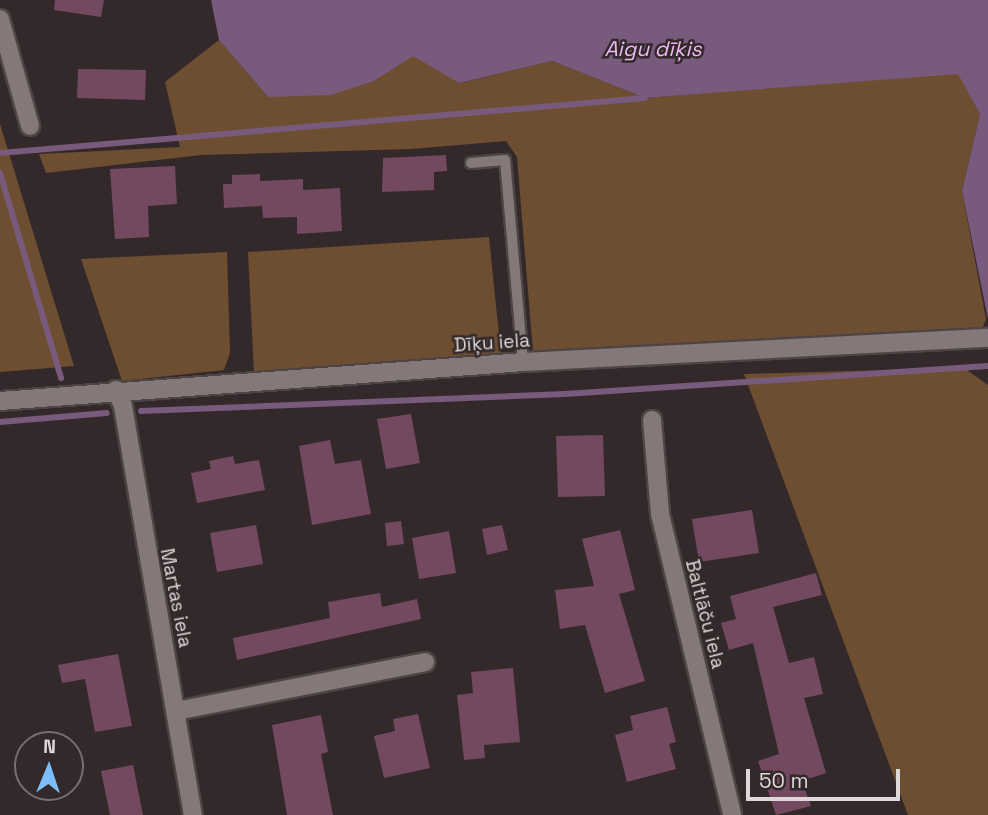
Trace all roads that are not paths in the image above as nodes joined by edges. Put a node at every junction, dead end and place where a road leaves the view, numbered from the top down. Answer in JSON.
{"nodes":[{"id":1,"x":0,"y":19,"type":"edge"},
{"id":2,"x":30,"y":126,"type":"dead end"},
{"id":3,"x":471,"y":163,"type":"dead end"},
{"id":4,"x":988,"y":338,"type":"edge"},
{"id":5,"x":523,"y":362,"type":"junction"},
{"id":6,"x":116,"y":390,"type":"junction"},
{"id":7,"x":0,"y":401,"type":"edge"},
{"id":8,"x":652,"y":420,"type":"dead end"},
{"id":9,"x":425,"y":663,"type":"dead end"},
{"id":10,"x":176,"y":710,"type":"junction"},
{"id":11,"x":193,"y":815,"type":"edge"},
{"id":12,"x":732,"y":815,"type":"edge"}],
"edges":[{"from":1,"to":2,"type":"street"},
{"from":3,"to":5,"type":"lane"},
{"from":4,"to":5,"type":"street","name":"Dīķu iela"},
{"from":5,"to":6,"type":"street","name":"Dīķu iela"},
{"from":6,"to":7,"type":"street","name":"Dīķu iela"},
{"from":6,"to":10,"type":"street","name":"Martas iela"},
{"from":8,"to":12,"type":"street","name":"Baltlāču iela"},
{"from":9,"to":10,"type":"street"},
{"from":10,"to":11,"type":"street","name":"Martas iela"}]}
